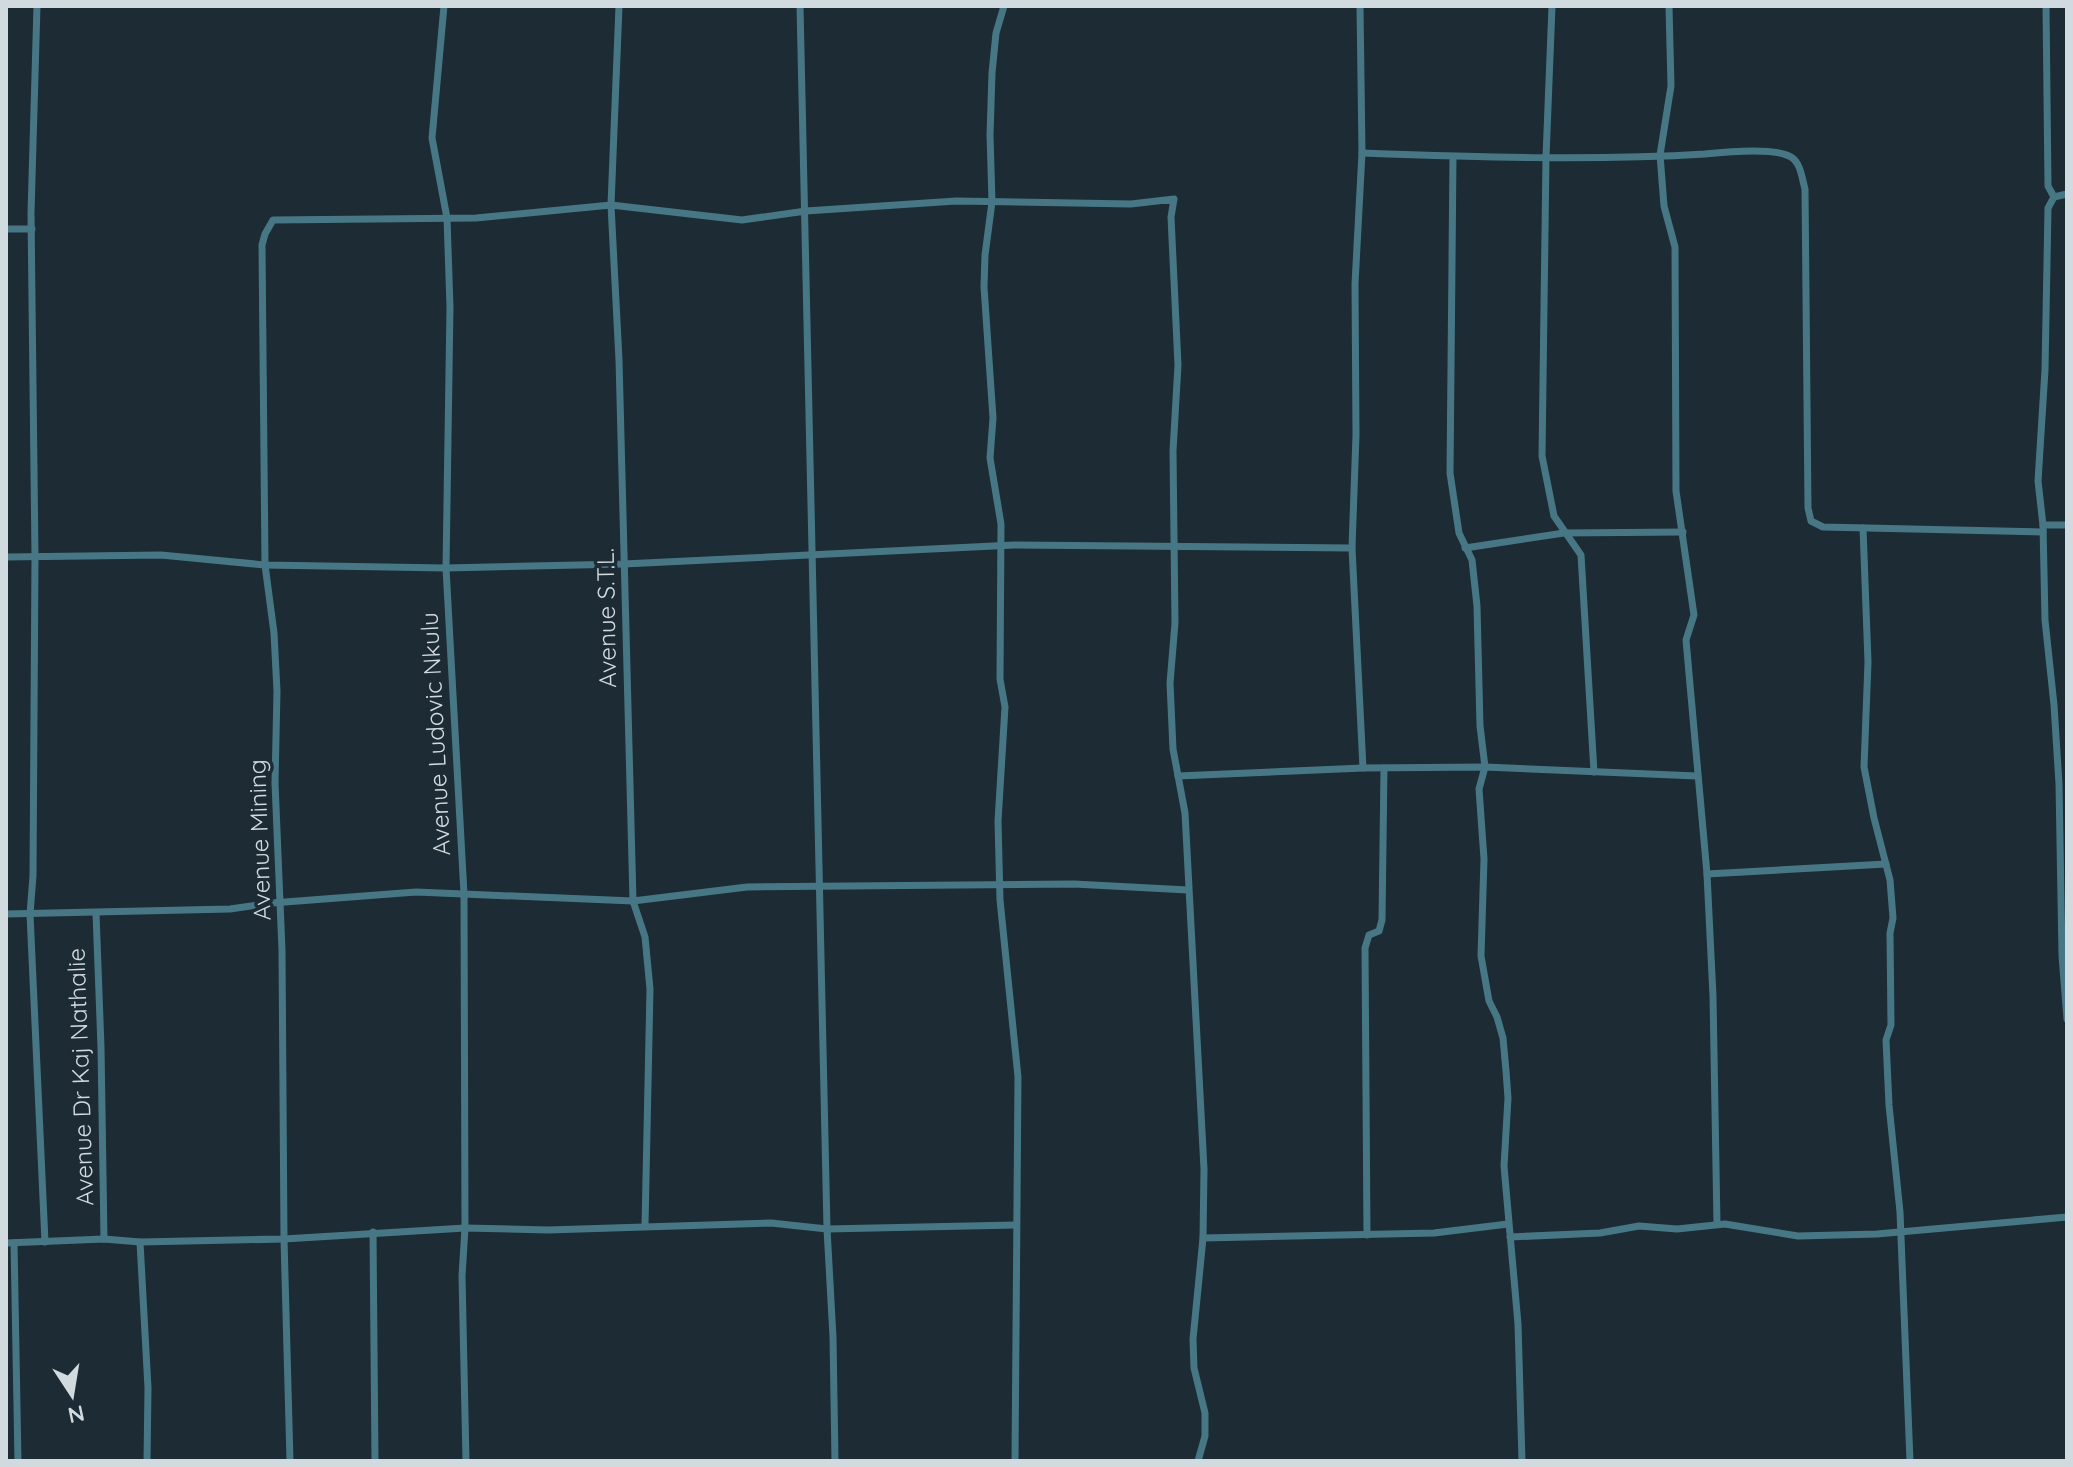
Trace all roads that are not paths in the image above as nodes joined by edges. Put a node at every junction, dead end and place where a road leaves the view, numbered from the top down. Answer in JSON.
{"nodes":[{"id":1,"x":37,"y":6,"type":"edge"},
{"id":2,"x":444,"y":6,"type":"edge"},
{"id":3,"x":619,"y":6,"type":"edge"},
{"id":4,"x":800,"y":6,"type":"edge"},
{"id":5,"x":1004,"y":6,"type":"edge"},
{"id":6,"x":1360,"y":6,"type":"edge"},
{"id":7,"x":1552,"y":6,"type":"edge"},
{"id":8,"x":1669,"y":6,"type":"edge"},
{"id":9,"x":2046,"y":6,"type":"edge"},
{"id":10,"x":1362,"y":153,"type":"junction"},
{"id":11,"x":1660,"y":155,"type":"junction"},
{"id":12,"x":1453,"y":157,"type":"junction"},
{"id":13,"x":1546,"y":157,"type":"junction"},
{"id":14,"x":2067,"y":194,"type":"edge"},
{"id":15,"x":2054,"y":197,"type":"junction"},
{"id":16,"x":992,"y":202,"type":"junction"},
{"id":17,"x":611,"y":205,"type":"junction"},
{"id":18,"x":806,"y":211,"type":"junction"},
{"id":19,"x":447,"y":218,"type":"junction"},
{"id":20,"x":6,"y":229,"type":"edge"},
{"id":21,"x":32,"y":229,"type":"junction"},
{"id":22,"x":2067,"y":525,"type":"edge"},
{"id":23,"x":1863,"y":528,"type":"junction"},
{"id":24,"x":2043,"y":529,"type":"junction"},
{"id":25,"x":1683,"y":532,"type":"junction"},
{"id":26,"x":1564,"y":533,"type":"junction"},
{"id":27,"x":999,"y":546,"type":"junction"},
{"id":28,"x":1173,"y":546,"type":"junction"},
{"id":29,"x":1352,"y":548,"type":"junction"},
{"id":30,"x":1465,"y":548,"type":"junction"},
{"id":31,"x":813,"y":555,"type":"junction"},
{"id":32,"x":6,"y":557,"type":"edge"},
{"id":33,"x":35,"y":557,"type":"junction"},
{"id":34,"x":624,"y":564,"type":"junction"},
{"id":35,"x":265,"y":565,"type":"junction"},
{"id":36,"x":446,"y":568,"type":"junction"},
{"id":37,"x":1485,"y":767,"type":"junction"},
{"id":38,"x":1363,"y":768,"type":"junction"},
{"id":39,"x":1384,"y":768,"type":"junction"},
{"id":40,"x":1594,"y":772,"type":"junction"},
{"id":41,"x":1178,"y":776,"type":"junction"},
{"id":42,"x":1697,"y":776,"type":"junction"},
{"id":43,"x":1886,"y":864,"type":"junction"},
{"id":44,"x":1707,"y":874,"type":"junction"},
{"id":45,"x":1000,"y":885,"type":"junction"},
{"id":46,"x":820,"y":886,"type":"junction"},
{"id":47,"x":1188,"y":890,"type":"junction"},
{"id":48,"x":464,"y":894,"type":"junction"},
{"id":49,"x":633,"y":901,"type":"junction"},
{"id":50,"x":281,"y":902,"type":"junction"},
{"id":51,"x":96,"y":913,"type":"junction"},
{"id":52,"x":6,"y":914,"type":"edge"},
{"id":53,"x":30,"y":914,"type":"junction"},
{"id":54,"x":2067,"y":1019,"type":"edge"},
{"id":55,"x":2067,"y":1217,"type":"edge"},
{"id":56,"x":1508,"y":1224,"type":"junction"},
{"id":57,"x":1717,"y":1224,"type":"junction"},
{"id":58,"x":1015,"y":1225,"type":"junction"},
{"id":59,"x":645,"y":1226,"type":"junction"},
{"id":60,"x":465,"y":1228,"type":"junction"},
{"id":61,"x":827,"y":1229,"type":"junction"},
{"id":62,"x":1901,"y":1230,"type":"junction"},
{"id":63,"x":373,"y":1232,"type":"junction"},
{"id":64,"x":1367,"y":1235,"type":"junction"},
{"id":65,"x":1510,"y":1237,"type":"junction"},
{"id":66,"x":1203,"y":1238,"type":"junction"},
{"id":67,"x":104,"y":1239,"type":"junction"},
{"id":68,"x":284,"y":1239,"type":"junction"},
{"id":69,"x":45,"y":1242,"type":"junction"},
{"id":70,"x":140,"y":1242,"type":"junction"},
{"id":71,"x":10,"y":1243,"type":"edge"},
{"id":72,"x":18,"y":1461,"type":"edge"},
{"id":73,"x":147,"y":1461,"type":"edge"},
{"id":74,"x":290,"y":1461,"type":"edge"},
{"id":75,"x":375,"y":1461,"type":"edge"},
{"id":76,"x":466,"y":1461,"type":"edge"},
{"id":77,"x":835,"y":1461,"type":"edge"},
{"id":78,"x":1015,"y":1461,"type":"edge"},
{"id":79,"x":1198,"y":1461,"type":"edge"},
{"id":80,"x":1522,"y":1461,"type":"edge"},
{"id":81,"x":1910,"y":1461,"type":"edge"}],
"edges":[{"from":1,"to":21,"type":"street"},
{"from":2,"to":19,"type":"street","name":"Avenue Ludovic Nkulu"},
{"from":3,"to":17,"type":"street","name":"Avenue S.T.L."},
{"from":4,"to":18,"type":"street"},
{"from":5,"to":16,"type":"street"},
{"from":6,"to":10,"type":"street"},
{"from":7,"to":13,"type":"street"},
{"from":8,"to":11,"type":"street"},
{"from":9,"to":15,"type":"street"},
{"from":10,"to":12,"type":"street"},
{"from":10,"to":29,"type":"street"},
{"from":11,"to":13,"type":"street"},
{"from":11,"to":23,"type":"street"},
{"from":11,"to":25,"type":"street"},
{"from":12,"to":13,"type":"street"},
{"from":12,"to":30,"type":"street"},
{"from":13,"to":26,"type":"street"},
{"from":14,"to":15,"type":"street"},
{"from":15,"to":24,"type":"street"},
{"from":16,"to":18,"type":"street"},
{"from":16,"to":27,"type":"street"},
{"from":16,"to":28,"type":"street"},
{"from":17,"to":18,"type":"street"},
{"from":17,"to":19,"type":"street"},
{"from":17,"to":34,"type":"street","name":"Avenue S.T.L."},
{"from":18,"to":31,"type":"street"},
{"from":19,"to":35,"type":"street","name":"Avenue Mining"},
{"from":19,"to":36,"type":"street","name":"Avenue Ludovic Nkulu"},
{"from":20,"to":21,"type":"street"},
{"from":21,"to":33,"type":"street"},
{"from":22,"to":24,"type":"street"},
{"from":23,"to":24,"type":"street"},
{"from":23,"to":43,"type":"street"},
{"from":24,"to":54,"type":"street"},
{"from":25,"to":26,"type":"street"},
{"from":25,"to":42,"type":"street"},
{"from":26,"to":30,"type":"street"},
{"from":26,"to":40,"type":"street"},
{"from":27,"to":28,"type":"street"},
{"from":27,"to":31,"type":"street"},
{"from":27,"to":45,"type":"street"},
{"from":28,"to":29,"type":"street"},
{"from":28,"to":41,"type":"street"},
{"from":29,"to":38,"type":"street"},
{"from":30,"to":37,"type":"street"},
{"from":31,"to":34,"type":"street"},
{"from":31,"to":46,"type":"street"},
{"from":32,"to":33,"type":"street"},
{"from":33,"to":35,"type":"street"},
{"from":33,"to":53,"type":"street"},
{"from":34,"to":36,"type":"street"},
{"from":34,"to":49,"type":"street","name":"Avenue S.T.L."},
{"from":35,"to":36,"type":"street"},
{"from":35,"to":50,"type":"street","name":"Avenue Mining"},
{"from":36,"to":48,"type":"street","name":"Avenue Ludovic Nkulu"},
{"from":37,"to":39,"type":"street"},
{"from":37,"to":40,"type":"street"},
{"from":37,"to":56,"type":"street"},
{"from":38,"to":39,"type":"street"},
{"from":38,"to":41,"type":"street"},
{"from":39,"to":64,"type":"street"},
{"from":40,"to":42,"type":"street"},
{"from":41,"to":47,"type":"street"},
{"from":42,"to":44,"type":"street"},
{"from":43,"to":44,"type":"street"},
{"from":43,"to":62,"type":"street"},
{"from":44,"to":57,"type":"street"},
{"from":45,"to":46,"type":"street"},
{"from":45,"to":47,"type":"street"},
{"from":45,"to":58,"type":"street"},
{"from":46,"to":49,"type":"street"},
{"from":46,"to":61,"type":"street"},
{"from":47,"to":66,"type":"street"},
{"from":48,"to":49,"type":"street"},
{"from":48,"to":50,"type":"street"},
{"from":48,"to":60,"type":"street","name":"Avenue Ludovic Nkulu"},
{"from":49,"to":59,"type":"street","name":"Avenue S.T.L."},
{"from":50,"to":51,"type":"street"},
{"from":50,"to":68,"type":"street","name":"Avenue Mining"},
{"from":51,"to":53,"type":"street"},
{"from":51,"to":67,"type":"street","name":"Avenue Dr Kaj Nathalie"},
{"from":52,"to":53,"type":"street"},
{"from":53,"to":69,"type":"street"},
{"from":55,"to":62,"type":"street"},
{"from":56,"to":64,"type":"street"},
{"from":56,"to":65,"type":"street"},
{"from":57,"to":62,"type":"street"},
{"from":57,"to":65,"type":"street"},
{"from":58,"to":61,"type":"street"},
{"from":58,"to":78,"type":"street"},
{"from":59,"to":60,"type":"street"},
{"from":59,"to":61,"type":"street"},
{"from":60,"to":63,"type":"street"},
{"from":60,"to":76,"type":"street","name":"Avenue Ludovic Nkulu"},
{"from":61,"to":77,"type":"street"},
{"from":62,"to":81,"type":"street"},
{"from":63,"to":68,"type":"street"},
{"from":63,"to":75,"type":"street"},
{"from":64,"to":66,"type":"street"},
{"from":65,"to":80,"type":"street"},
{"from":66,"to":79,"type":"street"},
{"from":67,"to":69,"type":"street"},
{"from":67,"to":70,"type":"street"},
{"from":68,"to":70,"type":"street"},
{"from":68,"to":74,"type":"street","name":"Avenue Mining"},
{"from":69,"to":71,"type":"street"},
{"from":70,"to":73,"type":"street"},
{"from":71,"to":72,"type":"street"}]}
